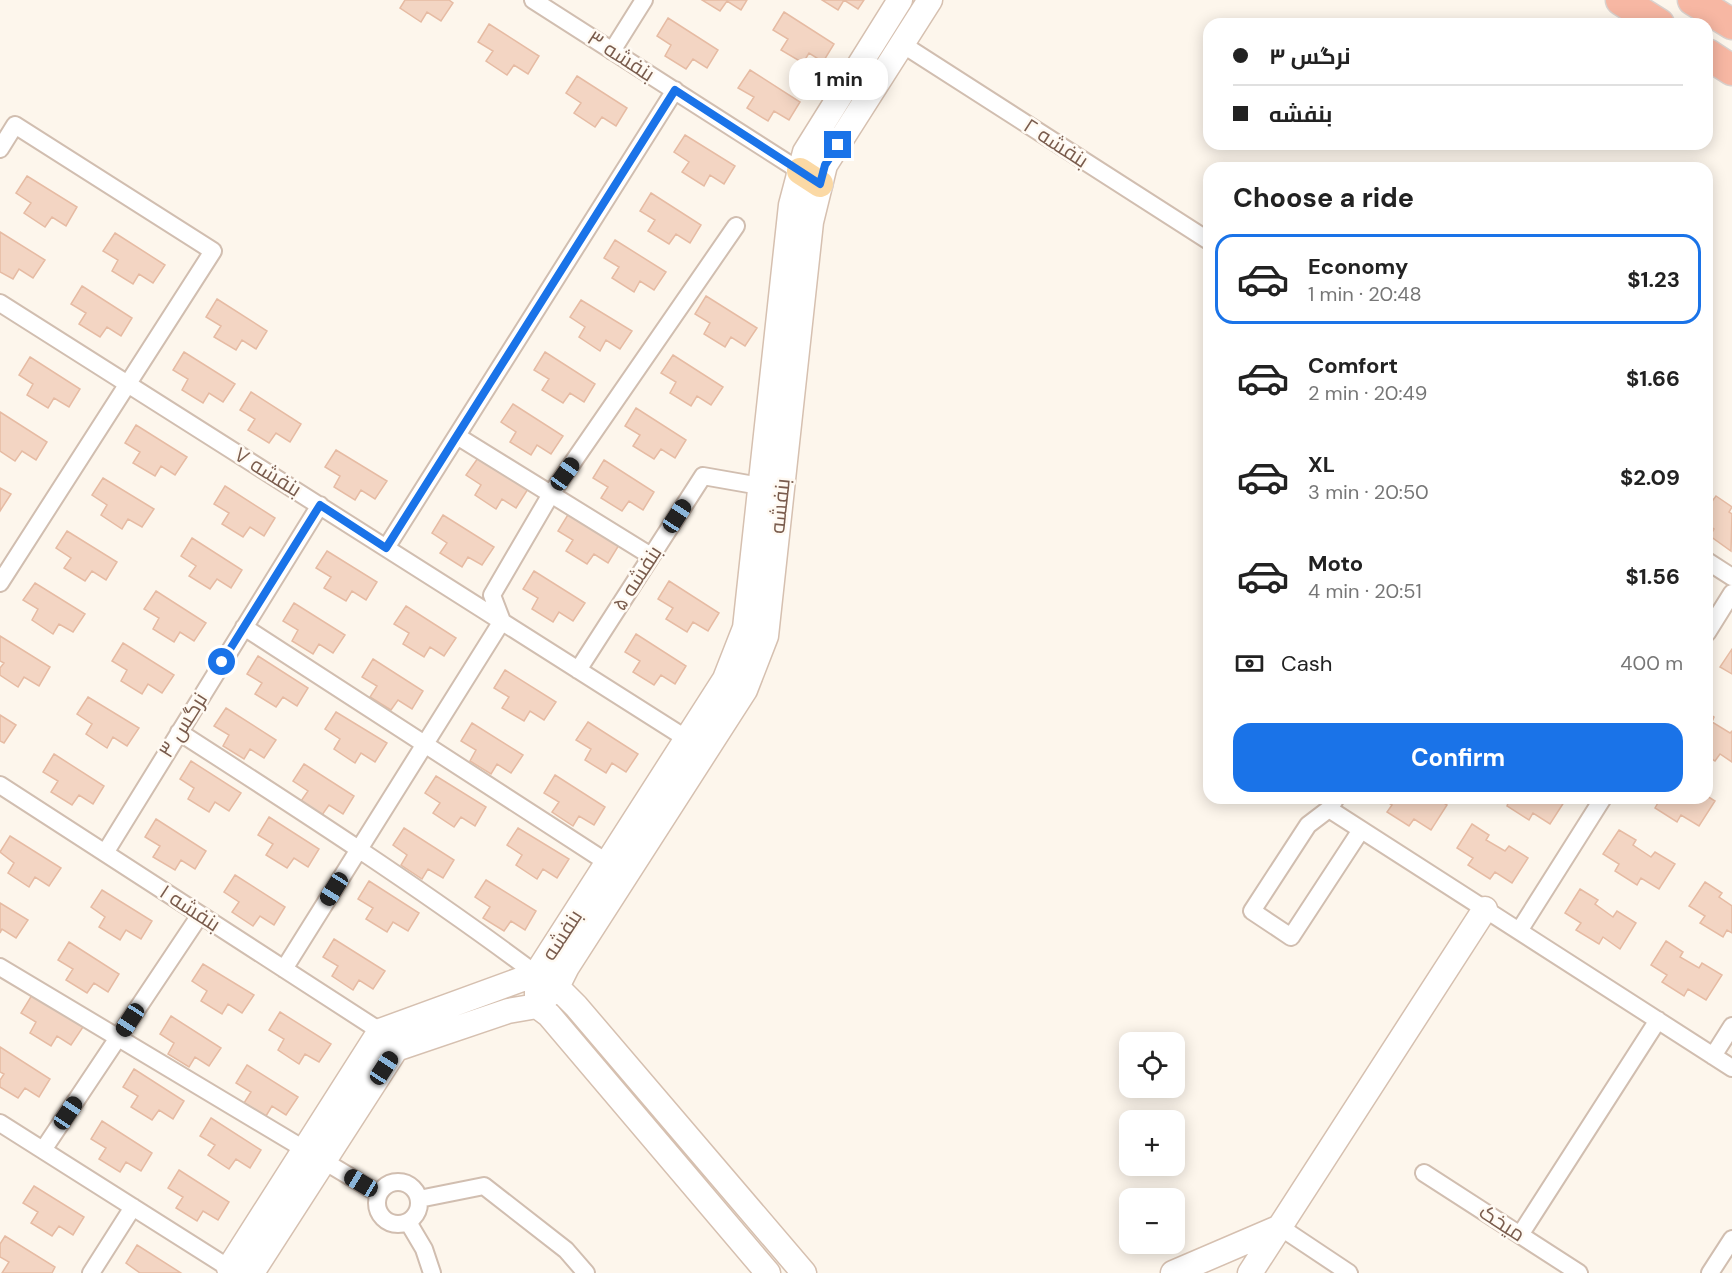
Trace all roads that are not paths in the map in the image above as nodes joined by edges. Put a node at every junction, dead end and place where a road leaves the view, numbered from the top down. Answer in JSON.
{"nodes":[{"id":1,"x":533,"y":0,"type":"edge"},
{"id":2,"x":644,"y":0,"type":"edge"},
{"id":3,"x":900,"y":0,"type":"edge"},
{"id":4,"x":930,"y":0,"type":"edge"},
{"id":5,"x":1621,"y":0,"type":"edge"},
{"id":6,"x":1693,"y":0,"type":"edge"},
{"id":7,"x":1650,"y":18,"type":"edge"},
{"id":8,"x":1732,"y":24,"type":"edge"},
{"id":9,"x":902,"y":44,"type":"junction"},
{"id":10,"x":612,"y":51,"type":"junction"},
{"id":11,"x":1713,"y":58,"type":"edge"},
{"id":12,"x":1732,"y":70,"type":"edge"},
{"id":13,"x":675,"y":90,"type":"junction"},
{"id":14,"x":0,"y":149,"type":"edge"},
{"id":15,"x":810,"y":177,"type":"junction"},
{"id":16,"x":736,"y":226,"type":"dead end"},
{"id":17,"x":1203,"y":237,"type":"edge"},
{"id":18,"x":0,"y":303,"type":"edge"},
{"id":19,"x":128,"y":384,"type":"junction"},
{"id":20,"x":457,"y":436,"type":"junction"},
{"id":21,"x":760,"y":486,"type":"junction"},
{"id":22,"x":551,"y":494,"type":"junction"},
{"id":23,"x":320,"y":505,"type":"junction"},
{"id":24,"x":386,"y":548,"type":"junction"},
{"id":25,"x":651,"y":556,"type":"junction"},
{"id":26,"x":1713,"y":565,"type":"edge"},
{"id":27,"x":1732,"y":577,"type":"edge"},
{"id":28,"x":0,"y":583,"type":"edge"},
{"id":29,"x":1732,"y":593,"type":"edge"},
{"id":30,"x":502,"y":621,"type":"junction"},
{"id":31,"x":1713,"y":623,"type":"edge"},
{"id":32,"x":244,"y":627,"type":"junction"},
{"id":33,"x":578,"y":670,"type":"junction"},
{"id":34,"x":178,"y":732,"type":"junction"},
{"id":35,"x":687,"y":739,"type":"junction"},
{"id":36,"x":424,"y":745,"type":"junction"},
{"id":37,"x":1,"y":787,"type":"edge"},
{"id":38,"x":1333,"y":804,"type":"edge"},
{"id":39,"x":1599,"y":804,"type":"edge"},
{"id":40,"x":1361,"y":830,"type":"junction"},
{"id":41,"x":359,"y":849,"type":"junction"},
{"id":42,"x":105,"y":853,"type":"junction"},
{"id":43,"x":608,"y":863,"type":"junction"},
{"id":44,"x":1485,"y":909,"type":"junction"},
{"id":45,"x":200,"y":915,"type":"junction"},
{"id":46,"x":1519,"y":931,"type":"junction"},
{"id":47,"x":0,"y":967,"type":"edge"},
{"id":48,"x":284,"y":969,"type":"junction"},
{"id":49,"x":537,"y":974,"type":"junction"},
{"id":50,"x":558,"y":987,"type":"junction"},
{"id":51,"x":537,"y":1006,"type":"junction"},
{"id":52,"x":1658,"y":1020,"type":"junction"},
{"id":53,"x":1732,"y":1026,"type":"edge"},
{"id":54,"x":380,"y":1031,"type":"junction"},
{"id":55,"x":118,"y":1038,"type":"junction"},
{"id":56,"x":396,"y":1050,"type":"junction"},
{"id":57,"x":1713,"y":1056,"type":"junction"},
{"id":58,"x":1732,"y":1068,"type":"edge"},
{"id":59,"x":0,"y":1123,"type":"edge"},
{"id":60,"x":685,"y":1134,"type":"junction"},
{"id":61,"x":43,"y":1150,"type":"junction"},
{"id":62,"x":664,"y":1151,"type":"junction"},
{"id":63,"x":314,"y":1156,"type":"junction"},
{"id":64,"x":1424,"y":1173,"type":"dead end"},
{"id":65,"x":379,"y":1194,"type":"junction"},
{"id":66,"x":419,"y":1199,"type":"junction"},
{"id":67,"x":133,"y":1207,"type":"junction"},
{"id":68,"x":408,"y":1222,"type":"junction"},
{"id":69,"x":1280,"y":1227,"type":"junction"},
{"id":70,"x":1520,"y":1235,"type":"junction"},
{"id":71,"x":1732,"y":1239,"type":"edge"},
{"id":72,"x":242,"y":1271,"type":"edge"},
{"id":73,"x":90,"y":1273,"type":"edge"},
{"id":74,"x":432,"y":1273,"type":"edge"},
{"id":75,"x":586,"y":1273,"type":"edge"},
{"id":76,"x":768,"y":1273,"type":"edge"},
{"id":77,"x":804,"y":1273,"type":"edge"},
{"id":78,"x":1173,"y":1273,"type":"edge"},
{"id":79,"x":1250,"y":1273,"type":"edge"},
{"id":80,"x":1349,"y":1273,"type":"edge"},
{"id":81,"x":1579,"y":1273,"type":"edge"},
{"id":82,"x":1710,"y":1273,"type":"edge"}],
"edges":[{"from":1,"to":10,"type":"street","name":"بنفشه ۳"},
{"from":2,"to":10,"type":"street"},
{"from":3,"to":15,"type":"street","name":"بنفشه"},
{"from":4,"to":9,"type":"street","name":"بنفشه"},
{"from":5,"to":7,"type":"highway"},
{"from":6,"to":8,"type":"highway"},
{"from":9,"to":15,"type":"street","name":"بنفشه"},
{"from":9,"to":17,"type":"street","name":"بنفشه ۲"},
{"from":10,"to":13,"type":"street","name":"بنفشه ۳"},
{"from":11,"to":12,"type":"highway"},
{"from":13,"to":15,"type":"street","name":"بنفشه ۳"},
{"from":13,"to":20,"type":"street"},
{"from":14,"to":19,"type":"street"},
{"from":15,"to":21,"type":"street","name":"بنفشه"},
{"from":15,"to":50,"type":"street","name":"بنفشه"},
{"from":16,"to":22,"type":"street"},
{"from":18,"to":19,"type":"street","name":"بنفشه ۷"},
{"from":19,"to":23,"type":"street","name":"بنفشه ۷"},
{"from":19,"to":28,"type":"street"},
{"from":20,"to":22,"type":"street"},
{"from":20,"to":24,"type":"street"},
{"from":21,"to":25,"type":"street","name":"بنفشه ۵"},
{"from":21,"to":35,"type":"street","name":"بنفشه"},
{"from":22,"to":25,"type":"street"},
{"from":22,"to":30,"type":"street"},
{"from":23,"to":24,"type":"street","name":"بنفشه ۷"},
{"from":23,"to":32,"type":"street","name":"نرگس ۳"},
{"from":24,"to":30,"type":"street","name":"بنفشه ۷"},
{"from":25,"to":33,"type":"street","name":"بنفشه ۵"},
{"from":26,"to":27,"type":"street"},
{"from":29,"to":31,"type":"street"},
{"from":30,"to":33,"type":"street","name":"بنفشه ۷"},
{"from":30,"to":36,"type":"street"},
{"from":32,"to":34,"type":"street","name":"نرگس ۳"},
{"from":32,"to":36,"type":"street"},
{"from":33,"to":35,"type":"street","name":"بنفشه ۷"},
{"from":34,"to":41,"type":"street"},
{"from":34,"to":42,"type":"street","name":"نرگس ۳"},
{"from":35,"to":43,"type":"street","name":"بنفشه"},
{"from":36,"to":41,"type":"street"},
{"from":36,"to":43,"type":"street"},
{"from":37,"to":42,"type":"street","name":"بنفشه ۱"},
{"from":38,"to":40,"type":"street"},
{"from":38,"to":40,"type":"street"},
{"from":39,"to":46,"type":"street"},
{"from":40,"to":44,"type":"street"},
{"from":41,"to":48,"type":"street"},
{"from":41,"to":49,"type":"street"},
{"from":42,"to":45,"type":"street","name":"بنفشه ۱"},
{"from":43,"to":49,"type":"street","name":"بنفشه"},
{"from":44,"to":46,"type":"street"},
{"from":44,"to":69,"type":"street"},
{"from":45,"to":48,"type":"street","name":"بنفشه ۱"},
{"from":45,"to":55,"type":"street"},
{"from":46,"to":52,"type":"street"},
{"from":47,"to":55,"type":"street"},
{"from":48,"to":54,"type":"street","name":"بنفشه ۱"},
{"from":49,"to":50,"type":"street"},
{"from":49,"to":51,"type":"street"},
{"from":49,"to":54,"type":"street"},
{"from":50,"to":51,"type":"street"},
{"from":50,"to":60,"type":"street"},
{"from":51,"to":56,"type":"street"},
{"from":51,"to":62,"type":"street"},
{"from":52,"to":57,"type":"street"},
{"from":52,"to":70,"type":"street"},
{"from":53,"to":57,"type":"street"},
{"from":54,"to":56,"type":"street"},
{"from":54,"to":63,"type":"street"},
{"from":55,"to":61,"type":"street"},
{"from":55,"to":63,"type":"street"},
{"from":56,"to":63,"type":"street"},
{"from":57,"to":58,"type":"street"},
{"from":59,"to":61,"type":"street"},
{"from":60,"to":62,"type":"street"},
{"from":60,"to":77,"type":"street"},
{"from":61,"to":67,"type":"street"},
{"from":62,"to":76,"type":"street"},
{"from":63,"to":65,"type":"street"},
{"from":63,"to":72,"type":"street"},
{"from":64,"to":70,"type":"street","name":"میخک"},
{"from":65,"to":66,"type":"street"},
{"from":65,"to":68,"type":"street"},
{"from":66,"to":68,"type":"street"},
{"from":66,"to":75,"type":"street"},
{"from":67,"to":72,"type":"street"},
{"from":67,"to":73,"type":"street"},
{"from":68,"to":74,"type":"street"},
{"from":69,"to":78,"type":"street"},
{"from":69,"to":79,"type":"street"},
{"from":69,"to":80,"type":"street"},
{"from":70,"to":81,"type":"street","name":"میخک"},
{"from":71,"to":82,"type":"street"}]}
